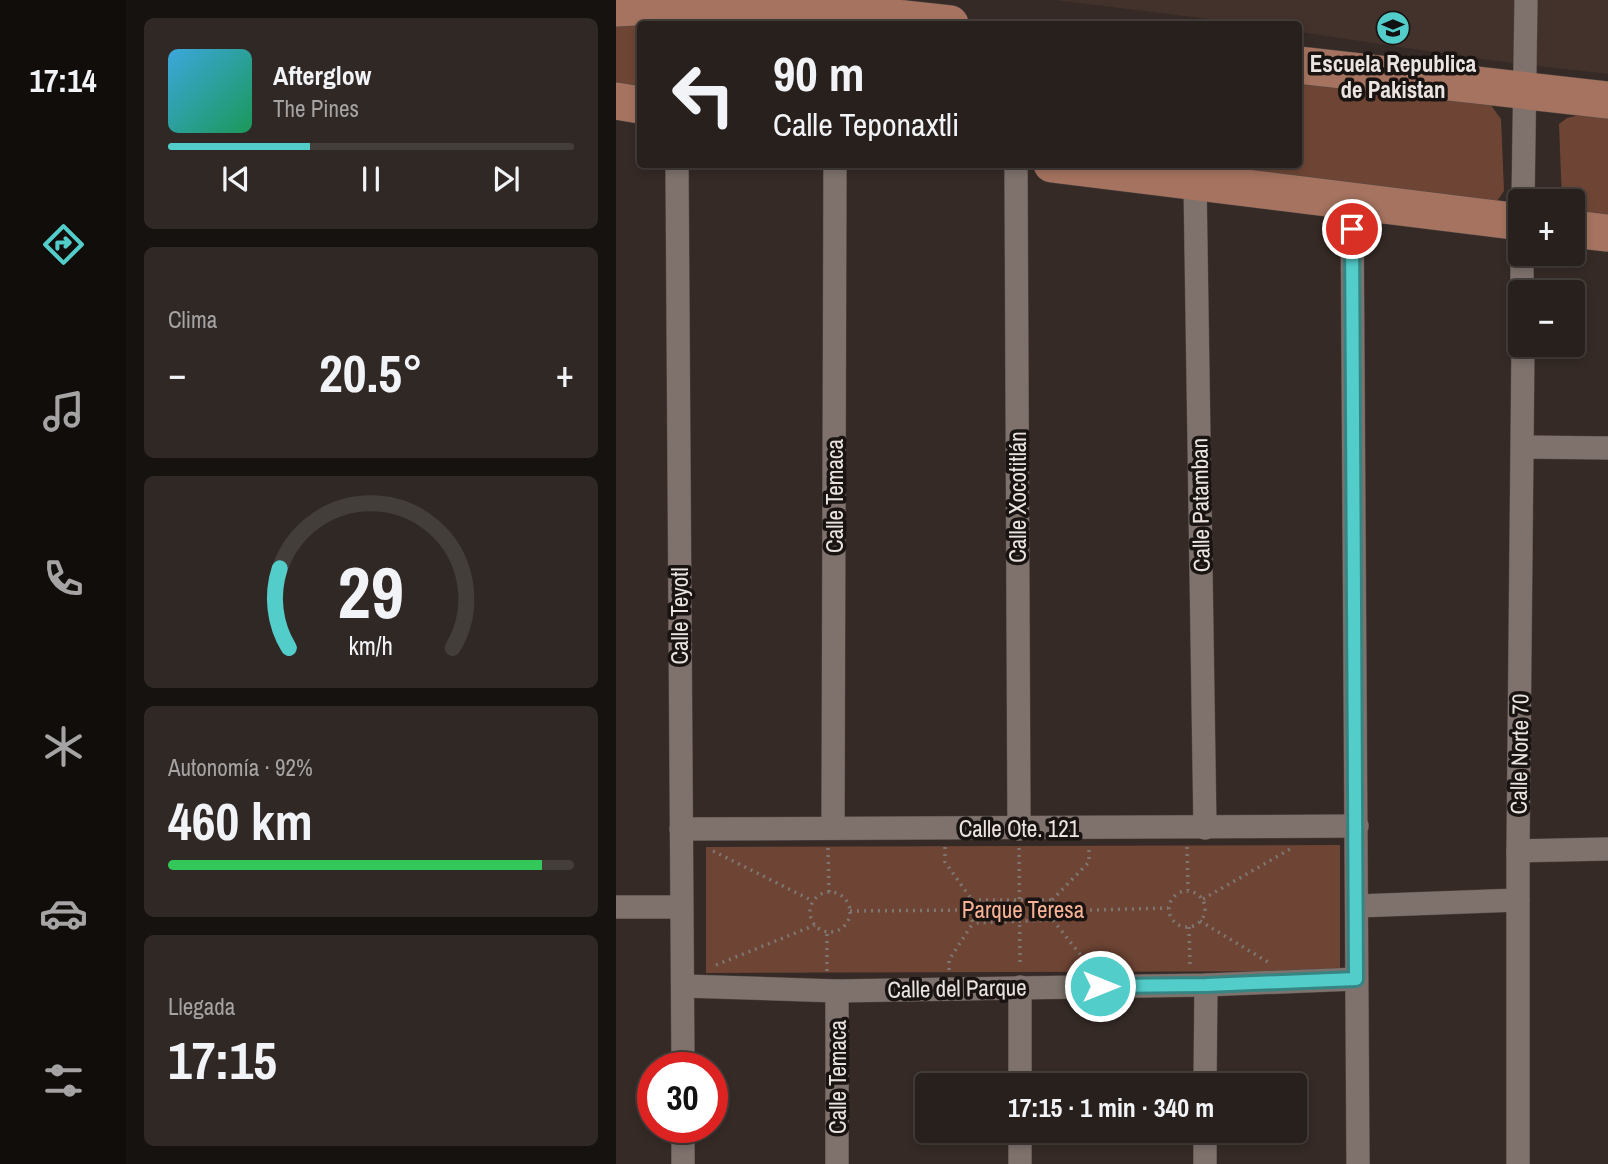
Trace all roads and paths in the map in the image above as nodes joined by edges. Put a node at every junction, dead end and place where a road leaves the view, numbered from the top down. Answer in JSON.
{"nodes":[{"id":1,"x":1526,"y":0,"type":"edge"},
{"id":2,"x":616,"y":8,"type":"edge"},
{"id":3,"x":923,"y":21,"type":"edge"},
{"id":4,"x":1302,"y":65,"type":"edge"},
{"id":5,"x":1525,"y":91,"type":"junction"},
{"id":6,"x":1608,"y":100,"type":"edge"},
{"id":7,"x":616,"y":101,"type":"edge"},
{"id":8,"x":637,"y":104,"type":"edge"},
{"id":9,"x":677,"y":168,"type":"edge"},
{"id":10,"x":835,"y":168,"type":"edge"},
{"id":11,"x":1016,"y":168,"type":"edge"},
{"id":12,"x":1084,"y":168,"type":"edge"},
{"id":13,"x":1195,"y":182,"type":"junction"},
{"id":14,"x":1523,"y":189,"type":"edge"},
{"id":15,"x":1352,"y":201,"type":"junction"},
{"id":16,"x":1508,"y":220,"type":"edge"},
{"id":17,"x":1585,"y":230,"type":"edge"},
{"id":18,"x":1608,"y":233,"type":"edge"},
{"id":19,"x":1522,"y":357,"type":"edge"},
{"id":20,"x":1523,"y":447,"type":"junction"},
{"id":21,"x":1608,"y":448,"type":"edge"},
{"id":22,"x":1357,"y":826,"type":"junction"},
{"id":23,"x":681,"y":829,"type":"junction"},
{"id":24,"x":1019,"y":829,"type":"junction"},
{"id":25,"x":830,"y":834,"type":"junction"},
{"id":26,"x":1196,"y":834,"type":"junction"},
{"id":27,"x":945,"y":841,"type":"dead end"},
{"id":28,"x":1089,"y":841,"type":"dead end"},
{"id":29,"x":705,"y":846,"type":"dead end"},
{"id":30,"x":1293,"y":847,"type":"dead end"},
{"id":31,"x":1608,"y":849,"type":"edge"},
{"id":32,"x":1518,"y":851,"type":"junction"},
{"id":33,"x":1188,"y":890,"type":"junction"},
{"id":34,"x":829,"y":892,"type":"junction"},
{"id":35,"x":1203,"y":899,"type":"junction"},
{"id":36,"x":972,"y":900,"type":"junction"},
{"id":37,"x":1052,"y":900,"type":"junction"},
{"id":38,"x":1518,"y":900,"type":"junction"},
{"id":39,"x":813,"y":901,"type":"junction"},
{"id":40,"x":616,"y":906,"type":"edge"},
{"id":41,"x":1357,"y":906,"type":"junction"},
{"id":42,"x":681,"y":907,"type":"junction"},
{"id":43,"x":1168,"y":908,"type":"junction"},
{"id":44,"x":969,"y":910,"type":"junction"},
{"id":45,"x":850,"y":911,"type":"junction"},
{"id":46,"x":1055,"y":911,"type":"junction"},
{"id":47,"x":1053,"y":920,"type":"junction"},
{"id":48,"x":1200,"y":922,"type":"junction"},
{"id":49,"x":973,"y":923,"type":"junction"},
{"id":50,"x":815,"y":925,"type":"junction"},
{"id":51,"x":1189,"y":927,"type":"junction"},
{"id":52,"x":827,"y":932,"type":"junction"},
{"id":53,"x":1278,"y":968,"type":"dead end"},
{"id":54,"x":704,"y":969,"type":"dead end"},
{"id":55,"x":949,"y":974,"type":"dead end"},
{"id":56,"x":1084,"y":974,"type":"dead end"},
{"id":57,"x":1356,"y":979,"type":"junction"},
{"id":58,"x":1198,"y":980,"type":"junction"},
{"id":59,"x":832,"y":983,"type":"junction"},
{"id":60,"x":684,"y":986,"type":"junction"},
{"id":61,"x":1020,"y":987,"type":"junction"},
{"id":62,"x":683,"y":1052,"type":"edge"},
{"id":63,"x":1020,"y":1073,"type":"edge"},
{"id":64,"x":1204,"y":1073,"type":"edge"},
{"id":65,"x":683,"y":1143,"type":"edge"},
{"id":66,"x":1020,"y":1143,"type":"edge"},
{"id":67,"x":1205,"y":1143,"type":"edge"},
{"id":68,"x":683,"y":1164,"type":"edge"},
{"id":69,"x":837,"y":1164,"type":"edge"},
{"id":70,"x":1020,"y":1164,"type":"edge"},
{"id":71,"x":1205,"y":1164,"type":"edge"},
{"id":72,"x":1358,"y":1164,"type":"edge"},
{"id":73,"x":1518,"y":1164,"type":"edge"}],
"edges":[{"from":1,"to":5,"type":"street"},
{"from":2,"to":3,"type":"main road"},
{"from":4,"to":5,"type":"main road"},
{"from":5,"to":6,"type":"main road"},
{"from":5,"to":14,"type":"street"},
{"from":7,"to":8,"type":"main road"},
{"from":9,"to":23,"type":"street","name":"Calle Teyotl"},
{"from":10,"to":25,"type":"street","name":"Calle Temaca"},
{"from":11,"to":24,"type":"street","name":"Calle Xocotitlán"},
{"from":12,"to":13,"type":"main road"},
{"from":13,"to":15,"type":"main road"},
{"from":13,"to":26,"type":"street","name":"Calle Patamban"},
{"from":15,"to":16,"type":"main road"},
{"from":15,"to":22,"type":"street"},
{"from":17,"to":18,"type":"main road"},
{"from":19,"to":20,"type":"street","name":"Calle Norte 70"},
{"from":20,"to":21,"type":"street"},
{"from":20,"to":32,"type":"street","name":"Calle Norte 70"},
{"from":22,"to":26,"type":"street","name":"Calle Ote. 121"},
{"from":22,"to":41,"type":"street"},
{"from":23,"to":25,"type":"street","name":"Calle Ote. 121"},
{"from":23,"to":42,"type":"street","name":"Calle Teyotl"},
{"from":24,"to":25,"type":"street","name":"Calle Ote. 121"},
{"from":24,"to":26,"type":"street","name":"Calle Ote. 121"},
{"from":24,"to":61,"type":"path"},
{"from":25,"to":34,"type":"path"},
{"from":26,"to":33,"type":"path"},
{"from":27,"to":36,"type":"path"},
{"from":28,"to":37,"type":"path"},
{"from":29,"to":39,"type":"path"},
{"from":30,"to":35,"type":"path"},
{"from":31,"to":32,"type":"street"},
{"from":32,"to":38,"type":"street","name":"Calle Norte 70"},
{"from":33,"to":35,"type":"path"},
{"from":33,"to":43,"type":"path"},
{"from":34,"to":39,"type":"path"},
{"from":34,"to":45,"type":"path"},
{"from":35,"to":48,"type":"path"},
{"from":36,"to":37,"type":"path"},
{"from":36,"to":44,"type":"path"},
{"from":37,"to":46,"type":"path"},
{"from":38,"to":41,"type":"street"},
{"from":38,"to":73,"type":"street","name":"Calle Norte 70"},
{"from":39,"to":50,"type":"path"},
{"from":40,"to":42,"type":"street"},
{"from":41,"to":57,"type":"street"},
{"from":42,"to":60,"type":"street","name":"Calle Teyotl"},
{"from":43,"to":46,"type":"path"},
{"from":43,"to":51,"type":"path"},
{"from":44,"to":45,"type":"path"},
{"from":44,"to":49,"type":"path"},
{"from":45,"to":52,"type":"path"},
{"from":46,"to":47,"type":"path"},
{"from":47,"to":49,"type":"path"},
{"from":47,"to":56,"type":"path"},
{"from":48,"to":51,"type":"path"},
{"from":48,"to":53,"type":"path"},
{"from":49,"to":55,"type":"path"},
{"from":50,"to":52,"type":"path"},
{"from":50,"to":54,"type":"path"},
{"from":51,"to":58,"type":"path"},
{"from":52,"to":59,"type":"path"},
{"from":57,"to":58,"type":"street","name":"Calle del Parque"},
{"from":57,"to":72,"type":"street"},
{"from":58,"to":61,"type":"street","name":"Calle del Parque"},
{"from":58,"to":64,"type":"street"},
{"from":59,"to":60,"type":"street","name":"Calle del Parque"},
{"from":59,"to":61,"type":"street","name":"Calle del Parque"},
{"from":59,"to":69,"type":"street","name":"Calle Temaca"},
{"from":60,"to":62,"type":"street","name":"Calle Teyotl"},
{"from":61,"to":63,"type":"street"},
{"from":65,"to":68,"type":"street"},
{"from":66,"to":70,"type":"street"},
{"from":67,"to":71,"type":"street"}]}
